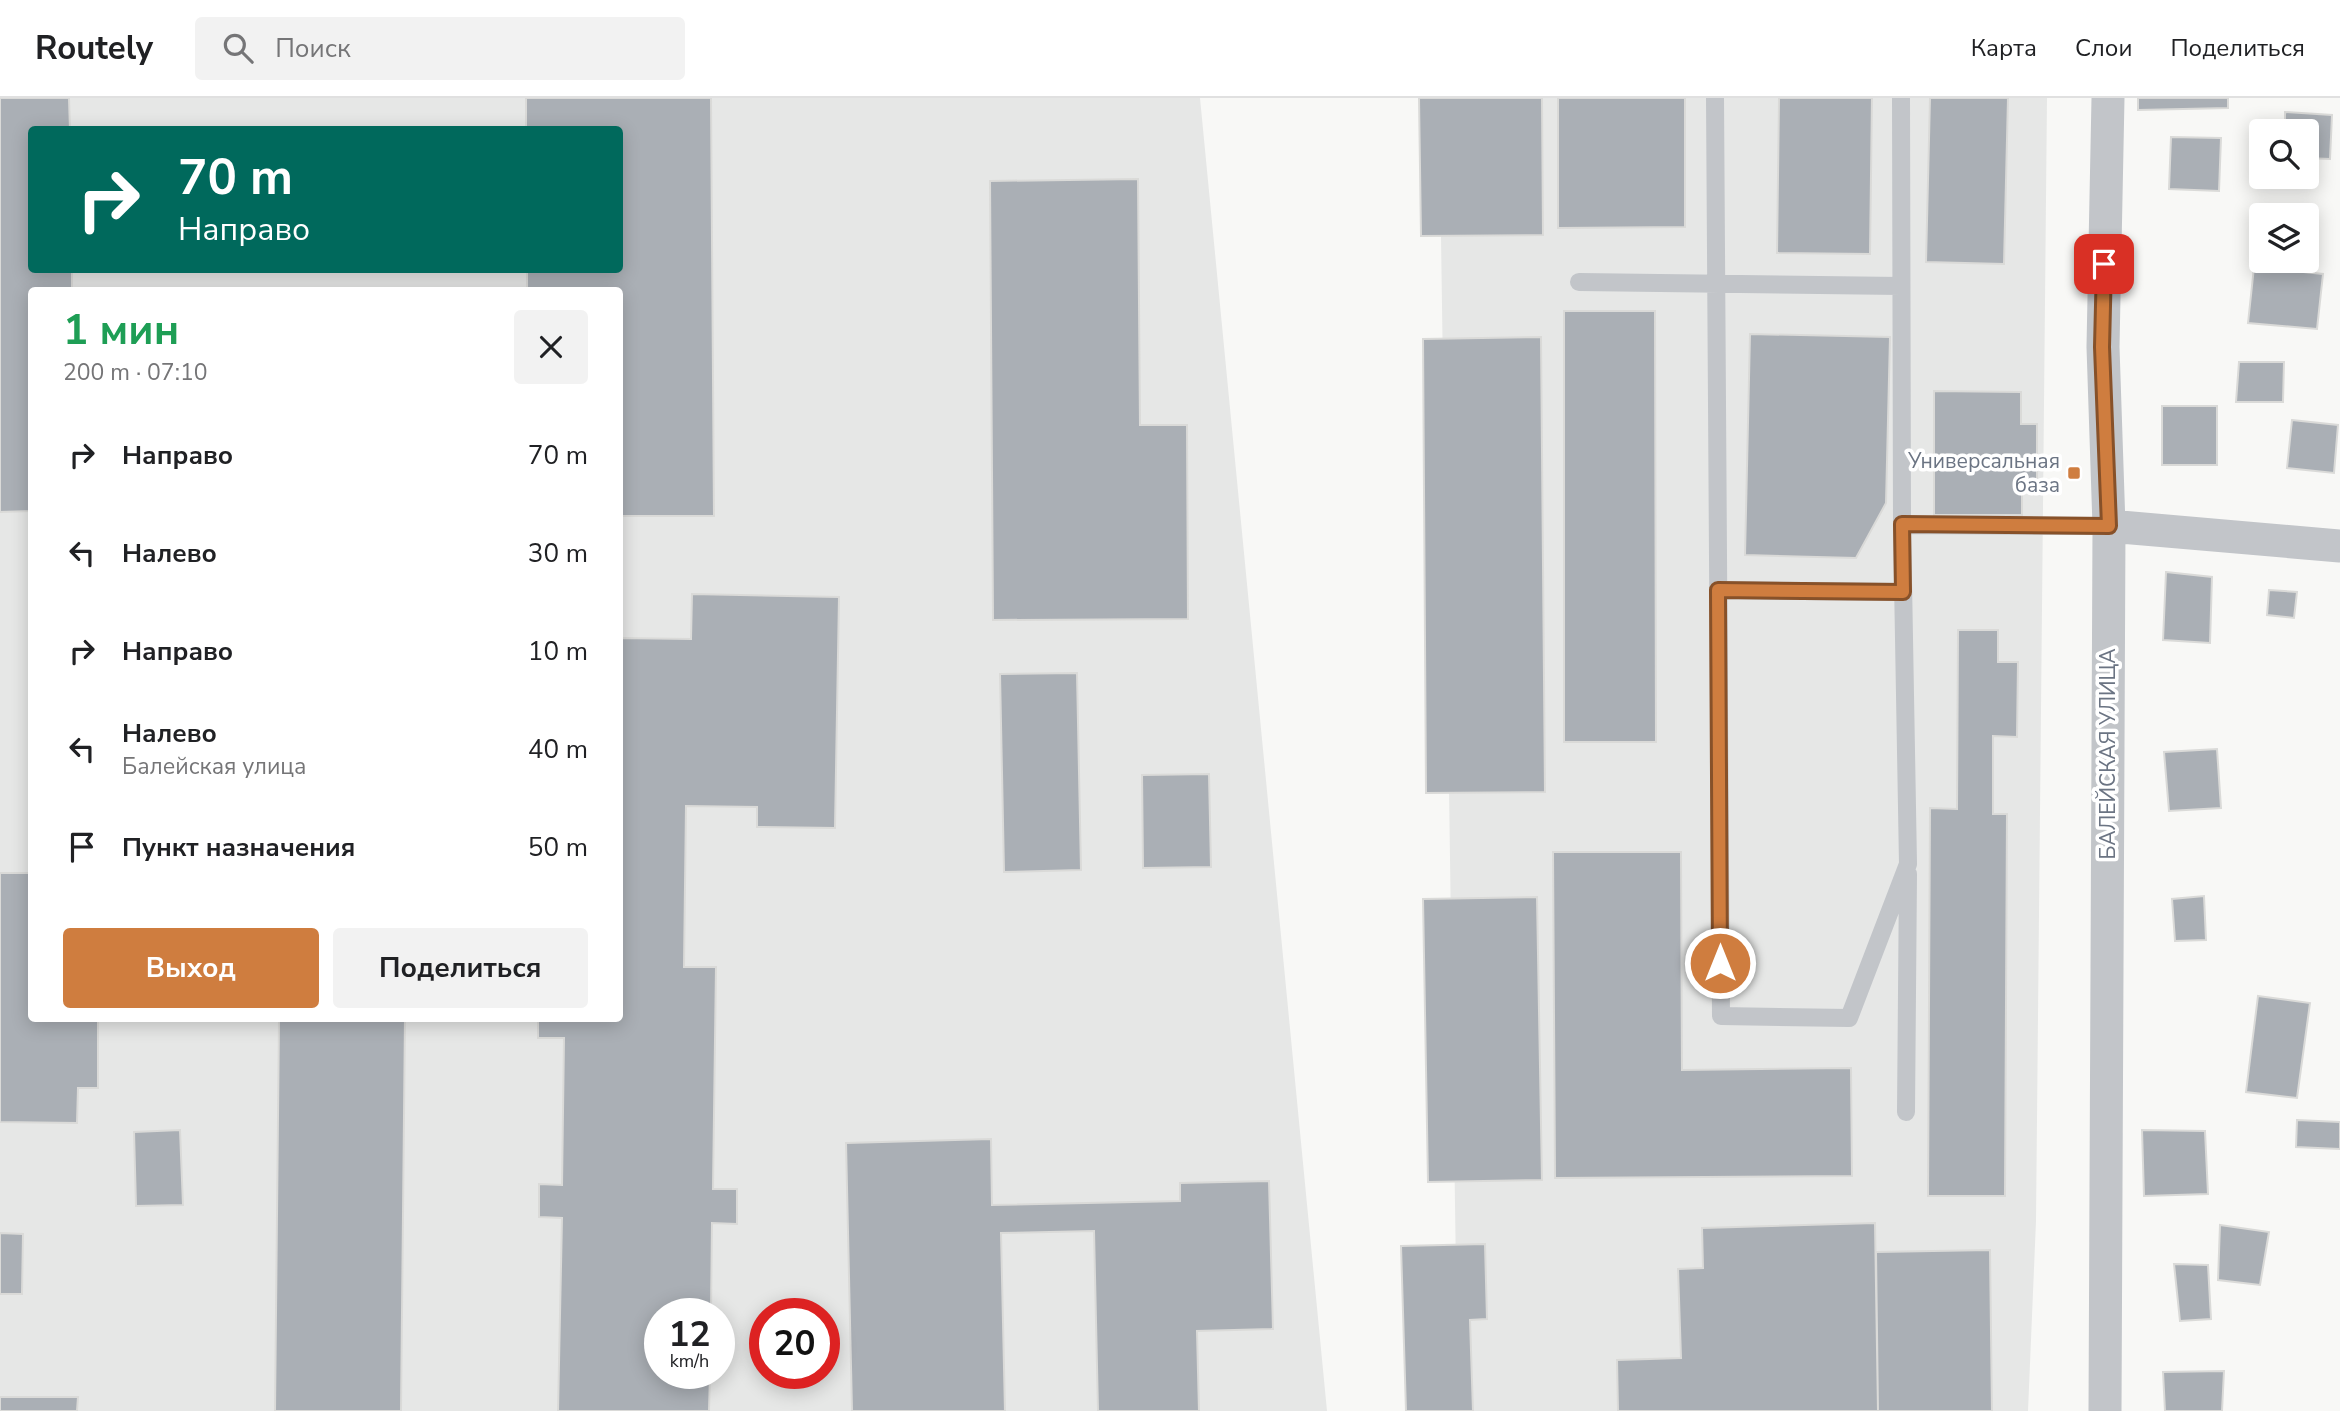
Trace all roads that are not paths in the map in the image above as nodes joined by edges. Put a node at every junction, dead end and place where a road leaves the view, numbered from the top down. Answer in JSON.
{"nodes":[{"id":1,"x":1715,"y":98,"type":"edge"},
{"id":2,"x":1901,"y":98,"type":"edge"},
{"id":3,"x":2108,"y":98,"type":"edge"},
{"id":4,"x":1579,"y":282,"type":"dead end"},
{"id":5,"x":1716,"y":283,"type":"junction"},
{"id":6,"x":1901,"y":286,"type":"junction"},
{"id":7,"x":1902,"y":524,"type":"junction"},
{"id":8,"x":2109,"y":526,"type":"junction"},
{"id":9,"x":2340,"y":545,"type":"edge"},
{"id":10,"x":1718,"y":590,"type":"junction"},
{"id":11,"x":1903,"y":592,"type":"junction"},
{"id":12,"x":1908,"y":864,"type":"junction"},
{"id":13,"x":1906,"y":1112,"type":"dead end"},
{"id":14,"x":2105,"y":1411,"type":"edge"}],
"edges":[{"from":1,"to":5,"type":"lane"},
{"from":2,"to":6,"type":"lane"},
{"from":3,"to":8,"type":"street","name":"БАЛЕЙСКАЯ УЛИЦА"},
{"from":4,"to":5,"type":"lane"},
{"from":5,"to":6,"type":"lane"},
{"from":5,"to":10,"type":"lane"},
{"from":6,"to":7,"type":"lane"},
{"from":7,"to":8,"type":"lane"},
{"from":7,"to":11,"type":"lane"},
{"from":8,"to":9,"type":"street"},
{"from":8,"to":14,"type":"street","name":"БАЛЕЙСКАЯ УЛИЦА"},
{"from":10,"to":11,"type":"lane"},
{"from":10,"to":12,"type":"lane"},
{"from":11,"to":12,"type":"lane"},
{"from":12,"to":13,"type":"lane"}]}
